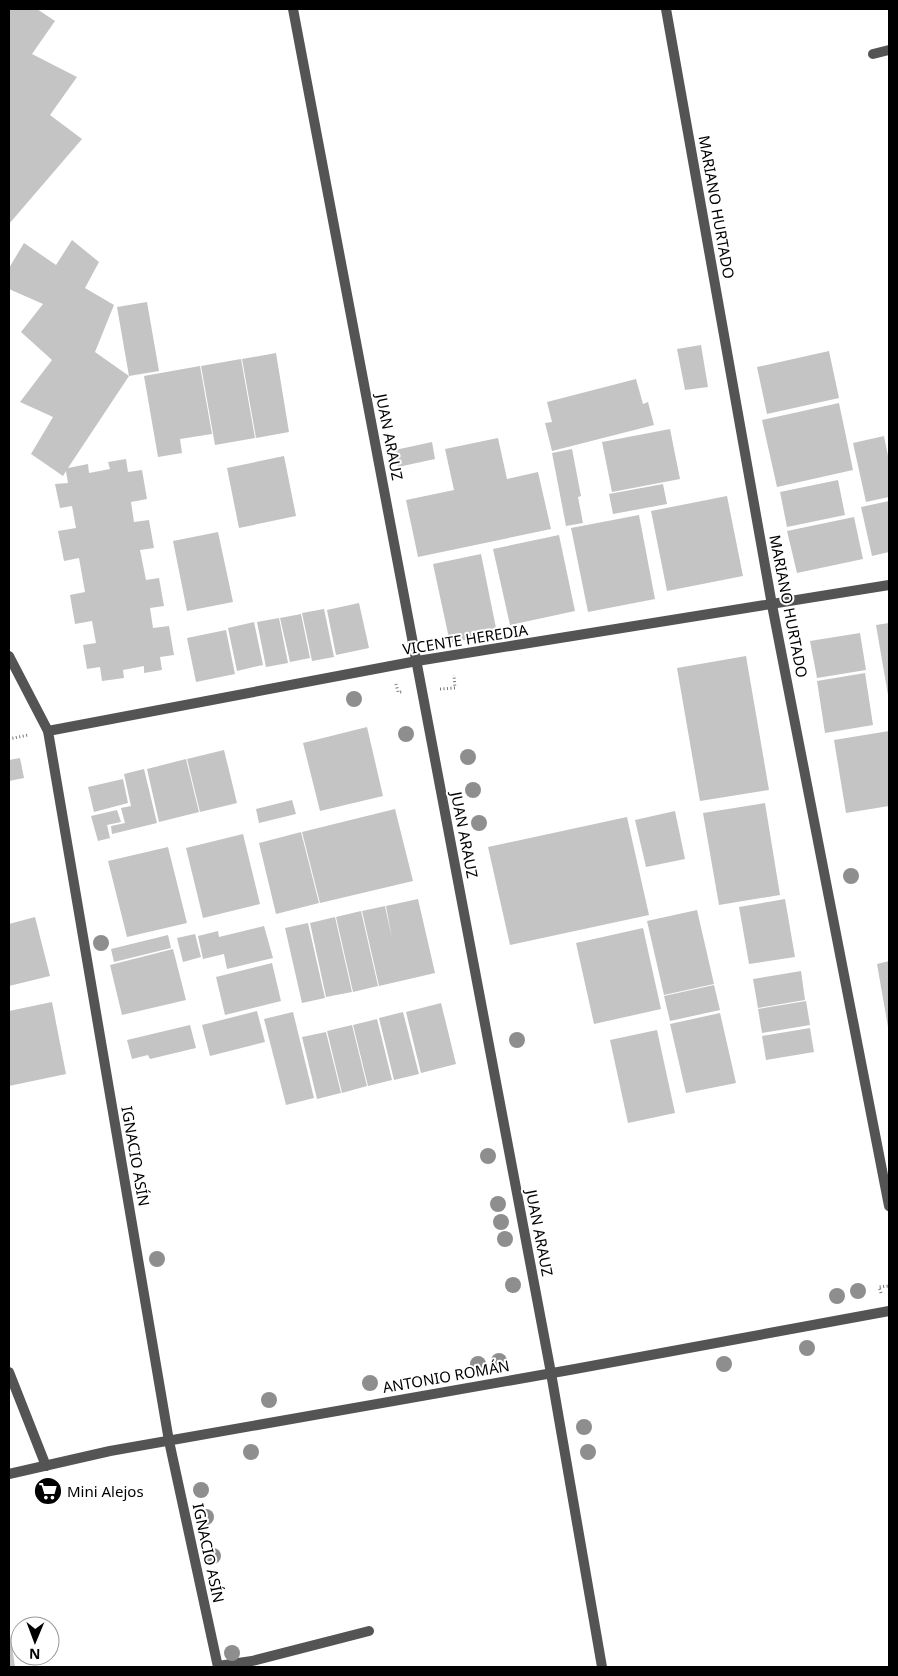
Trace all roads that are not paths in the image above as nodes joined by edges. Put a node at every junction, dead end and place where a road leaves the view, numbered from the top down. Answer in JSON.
{"nodes":[{"id":1,"x":293,"y":9,"type":"edge"},
{"id":2,"x":666,"y":9,"type":"edge"},
{"id":3,"x":889,"y":50,"type":"edge"},
{"id":4,"x":873,"y":54,"type":"dead end"},
{"id":5,"x":889,"y":585,"type":"edge"},
{"id":6,"x":772,"y":605,"type":"junction"},
{"id":7,"x":9,"y":656,"type":"edge"},
{"id":8,"x":417,"y":662,"type":"junction"},
{"id":9,"x":48,"y":731,"type":"junction"},
{"id":10,"x":889,"y":1206,"type":"edge"},
{"id":11,"x":889,"y":1311,"type":"edge"},
{"id":12,"x":9,"y":1372,"type":"edge"},
{"id":13,"x":551,"y":1373,"type":"junction"},
{"id":14,"x":169,"y":1441,"type":"junction"},
{"id":15,"x":46,"y":1466,"type":"junction"},
{"id":16,"x":9,"y":1474,"type":"edge"},
{"id":17,"x":369,"y":1631,"type":"dead end"},
{"id":18,"x":218,"y":1667,"type":"edge"},
{"id":19,"x":602,"y":1667,"type":"edge"}],
"edges":[{"from":1,"to":8,"type":"street","name":"JUAN ARAUZ"},
{"from":2,"to":6,"type":"street","name":"MARIANO HURTADO"},
{"from":3,"to":4,"type":"street"},
{"from":5,"to":6,"type":"street","name":"VICENTE HEREDIA"},
{"from":6,"to":8,"type":"street","name":"VICENTE HEREDIA"},
{"from":6,"to":10,"type":"street","name":"MARIANO HURTADO"},
{"from":7,"to":9,"type":"street","name":"IGNACIO ASÍN"},
{"from":8,"to":9,"type":"street","name":"VICENTE HEREDIA"},
{"from":8,"to":13,"type":"street","name":"JUAN ARAUZ"},
{"from":9,"to":14,"type":"street","name":"IGNACIO ASÍN"},
{"from":11,"to":13,"type":"street","name":"ANTONIO ROMÁN"},
{"from":12,"to":15,"type":"street"},
{"from":13,"to":14,"type":"street","name":"ANTONIO ROMÁN"},
{"from":13,"to":19,"type":"street","name":"JUAN ARAUZ"},
{"from":14,"to":15,"type":"street","name":"ANTONIO ROMÁN"},
{"from":14,"to":18,"type":"street","name":"IGNACIO ASÍN"},
{"from":15,"to":16,"type":"street","name":"ANTONIO ROMÁN"},
{"from":17,"to":18,"type":"street"}]}
